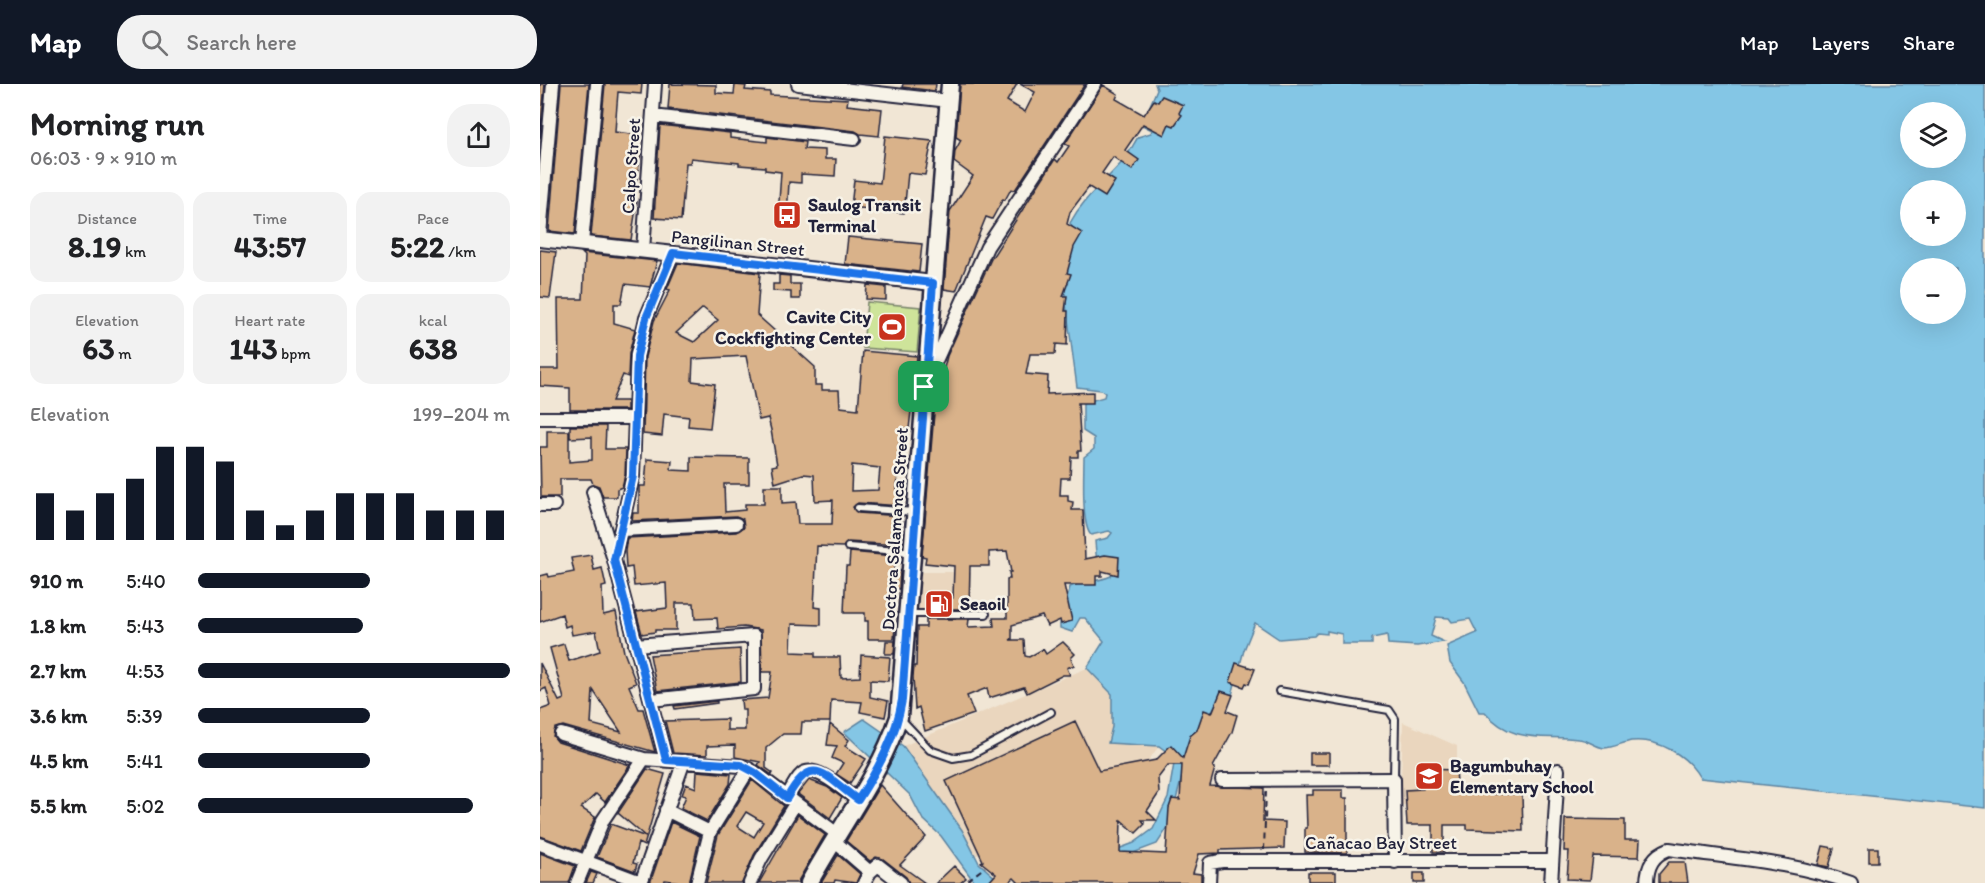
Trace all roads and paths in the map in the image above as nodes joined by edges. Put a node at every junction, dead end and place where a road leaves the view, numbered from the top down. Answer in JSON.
{"nodes":[{"id":1,"x":553,"y":84,"type":"edge"},
{"id":2,"x":597,"y":84,"type":"edge"},
{"id":3,"x":655,"y":84,"type":"edge"},
{"id":4,"x":799,"y":84,"type":"edge"},
{"id":5,"x":950,"y":84,"type":"edge"},
{"id":6,"x":1095,"y":84,"type":"edge"},
{"id":7,"x":843,"y":86,"type":"edge"},
{"id":8,"x":890,"y":89,"type":"edge"},
{"id":9,"x":948,"y":101,"type":"junction"},
{"id":10,"x":653,"y":116,"type":"junction"},
{"id":11,"x":854,"y":139,"type":"dead end"},
{"id":12,"x":540,"y":237,"type":"edge"},
{"id":13,"x":582,"y":243,"type":"junction"},
{"id":14,"x":643,"y":250,"type":"junction"},
{"id":15,"x":673,"y":253,"type":"junction"},
{"id":16,"x":933,"y":283,"type":"junction"},
{"id":17,"x":924,"y":387,"type":"junction"},
{"id":18,"x":540,"y":418,"type":"edge"},
{"id":19,"x":635,"y":418,"type":"junction"},
{"id":20,"x":593,"y":492,"type":"dead end"},
{"id":21,"x":540,"y":505,"type":"edge"},
{"id":22,"x":554,"y":505,"type":"dead end"},
{"id":23,"x":858,"y":508,"type":"dead end"},
{"id":24,"x":916,"y":512,"type":"junction"},
{"id":25,"x":736,"y":524,"type":"dead end"},
{"id":26,"x":622,"y":530,"type":"junction"},
{"id":27,"x":848,"y":547,"type":"dead end"},
{"id":28,"x":913,"y":553,"type":"junction"},
{"id":29,"x":614,"y":560,"type":"junction"},
{"id":30,"x":909,"y":614,"type":"junction"},
{"id":31,"x":986,"y":614,"type":"dead end"},
{"id":32,"x":635,"y":645,"type":"junction"},
{"id":33,"x":1279,"y":691,"type":"dead end"},
{"id":34,"x":651,"y":700,"type":"junction"},
{"id":35,"x":1051,"y":712,"type":"dead end"},
{"id":36,"x":897,"y":725,"type":"junction"},
{"id":37,"x":561,"y":734,"type":"dead end"},
{"id":38,"x":644,"y":759,"type":"junction"},
{"id":39,"x":666,"y":760,"type":"junction"},
{"id":40,"x":684,"y":761,"type":"junction"},
{"id":41,"x":749,"y":769,"type":"junction"},
{"id":42,"x":1558,"y":770,"type":"dead end"},
{"id":43,"x":1394,"y":779,"type":"junction"},
{"id":44,"x":1222,"y":780,"type":"dead end"},
{"id":45,"x":1266,"y":781,"type":"junction"},
{"id":46,"x":858,"y":800,"type":"junction"},
{"id":47,"x":791,"y":801,"type":"junction"},
{"id":48,"x":666,"y":810,"type":"junction"},
{"id":49,"x":710,"y":832,"type":"junction"},
{"id":50,"x":835,"y":837,"type":"junction"},
{"id":51,"x":540,"y":844,"type":"edge"},
{"id":52,"x":1264,"y":861,"type":"junction"},
{"id":53,"x":1552,"y":861,"type":"junction"},
{"id":54,"x":584,"y":862,"type":"junction"},
{"id":55,"x":1395,"y":862,"type":"junction"},
{"id":56,"x":985,"y":867,"type":"dead end"},
{"id":57,"x":867,"y":877,"type":"edge"},
{"id":58,"x":969,"y":880,"type":"dead end"},
{"id":59,"x":577,"y":883,"type":"edge"},
{"id":60,"x":641,"y":883,"type":"edge"},
{"id":61,"x":697,"y":883,"type":"edge"},
{"id":62,"x":750,"y":883,"type":"edge"},
{"id":63,"x":809,"y":883,"type":"edge"},
{"id":64,"x":902,"y":883,"type":"edge"},
{"id":65,"x":1209,"y":883,"type":"edge"},
{"id":66,"x":1551,"y":883,"type":"edge"},
{"id":67,"x":1647,"y":883,"type":"edge"},
{"id":68,"x":1851,"y":883,"type":"edge"}],
"edges":[{"from":1,"to":12,"type":"street"},
{"from":2,"to":13,"type":"street"},
{"from":3,"to":10,"type":"street","name":"Calpo Street"},
{"from":4,"to":7,"type":"street"},
{"from":5,"to":9,"type":"main road","name":"Doctora Salamanca Street"},
{"from":6,"to":17,"type":"street"},
{"from":7,"to":8,"type":"street"},
{"from":8,"to":9,"type":"street"},
{"from":9,"to":16,"type":"main road","name":"Doctora Salamanca Street"},
{"from":10,"to":11,"type":"street"},
{"from":10,"to":14,"type":"street","name":"Calpo Street"},
{"from":12,"to":13,"type":"street","name":"Pangilinan Street"},
{"from":13,"to":14,"type":"street","name":"Pangilinan Street"},
{"from":14,"to":15,"type":"street","name":"Pangilinan Street"},
{"from":15,"to":16,"type":"street","name":"Pangilinan Street"},
{"from":15,"to":19,"type":"street"},
{"from":16,"to":17,"type":"main road","name":"Doctora Salamanca Street"},
{"from":17,"to":24,"type":"main road","name":"Doctora Salamanca Street"},
{"from":18,"to":19,"type":"street"},
{"from":19,"to":26,"type":"street"},
{"from":20,"to":29,"type":"street"},
{"from":21,"to":22,"type":"street"},
{"from":23,"to":24,"type":"lane"},
{"from":24,"to":28,"type":"main road","name":"Doctora Salamanca Street"},
{"from":25,"to":26,"type":"street"},
{"from":26,"to":29,"type":"street"},
{"from":27,"to":28,"type":"lane"},
{"from":28,"to":30,"type":"main road","name":"Doctora Salamanca Street"},
{"from":29,"to":32,"type":"street"},
{"from":30,"to":31,"type":"lane"},
{"from":30,"to":36,"type":"main road","name":"Doctora Salamanca Street"},
{"from":32,"to":34,"type":"street"},
{"from":32,"to":34,"type":"street"},
{"from":33,"to":43,"type":"lane"},
{"from":34,"to":39,"type":"street"},
{"from":35,"to":36,"type":"lane"},
{"from":36,"to":46,"type":"main road","name":"Doctora Salamanca Street"},
{"from":37,"to":38,"type":"street"},
{"from":38,"to":39,"type":"street"},
{"from":38,"to":54,"type":"street"},
{"from":39,"to":40,"type":"street"},
{"from":40,"to":41,"type":"street"},
{"from":40,"to":48,"type":"street"},
{"from":41,"to":47,"type":"street"},
{"from":41,"to":49,"type":"street"},
{"from":42,"to":53,"type":"street"},
{"from":43,"to":45,"type":"street"},
{"from":43,"to":55,"type":"street"},
{"from":44,"to":45,"type":"street"},
{"from":45,"to":52,"type":"path"},
{"from":46,"to":47,"type":"street"},
{"from":46,"to":50,"type":"main road","name":"Doctora Salamanca Street"},
{"from":47,"to":50,"type":"street"},
{"from":47,"to":62,"type":"street"},
{"from":48,"to":49,"type":"street"},
{"from":48,"to":60,"type":"street"},
{"from":49,"to":61,"type":"street"},
{"from":50,"to":57,"type":"street"},
{"from":50,"to":63,"type":"main road","name":"Doctora Salamanca Street"},
{"from":51,"to":54,"type":"street"},
{"from":52,"to":55,"type":"street","name":"Cañacao Bay Street"},
{"from":52,"to":65,"type":"street","name":"Cañacao Bay Street"},
{"from":53,"to":55,"type":"street","name":"Cañacao Bay Street"},
{"from":53,"to":66,"type":"street"},
{"from":54,"to":59,"type":"street"},
{"from":54,"to":60,"type":"street"},
{"from":56,"to":58,"type":"path"},
{"from":57,"to":64,"type":"street"},
{"from":67,"to":68,"type":"street"}]}
